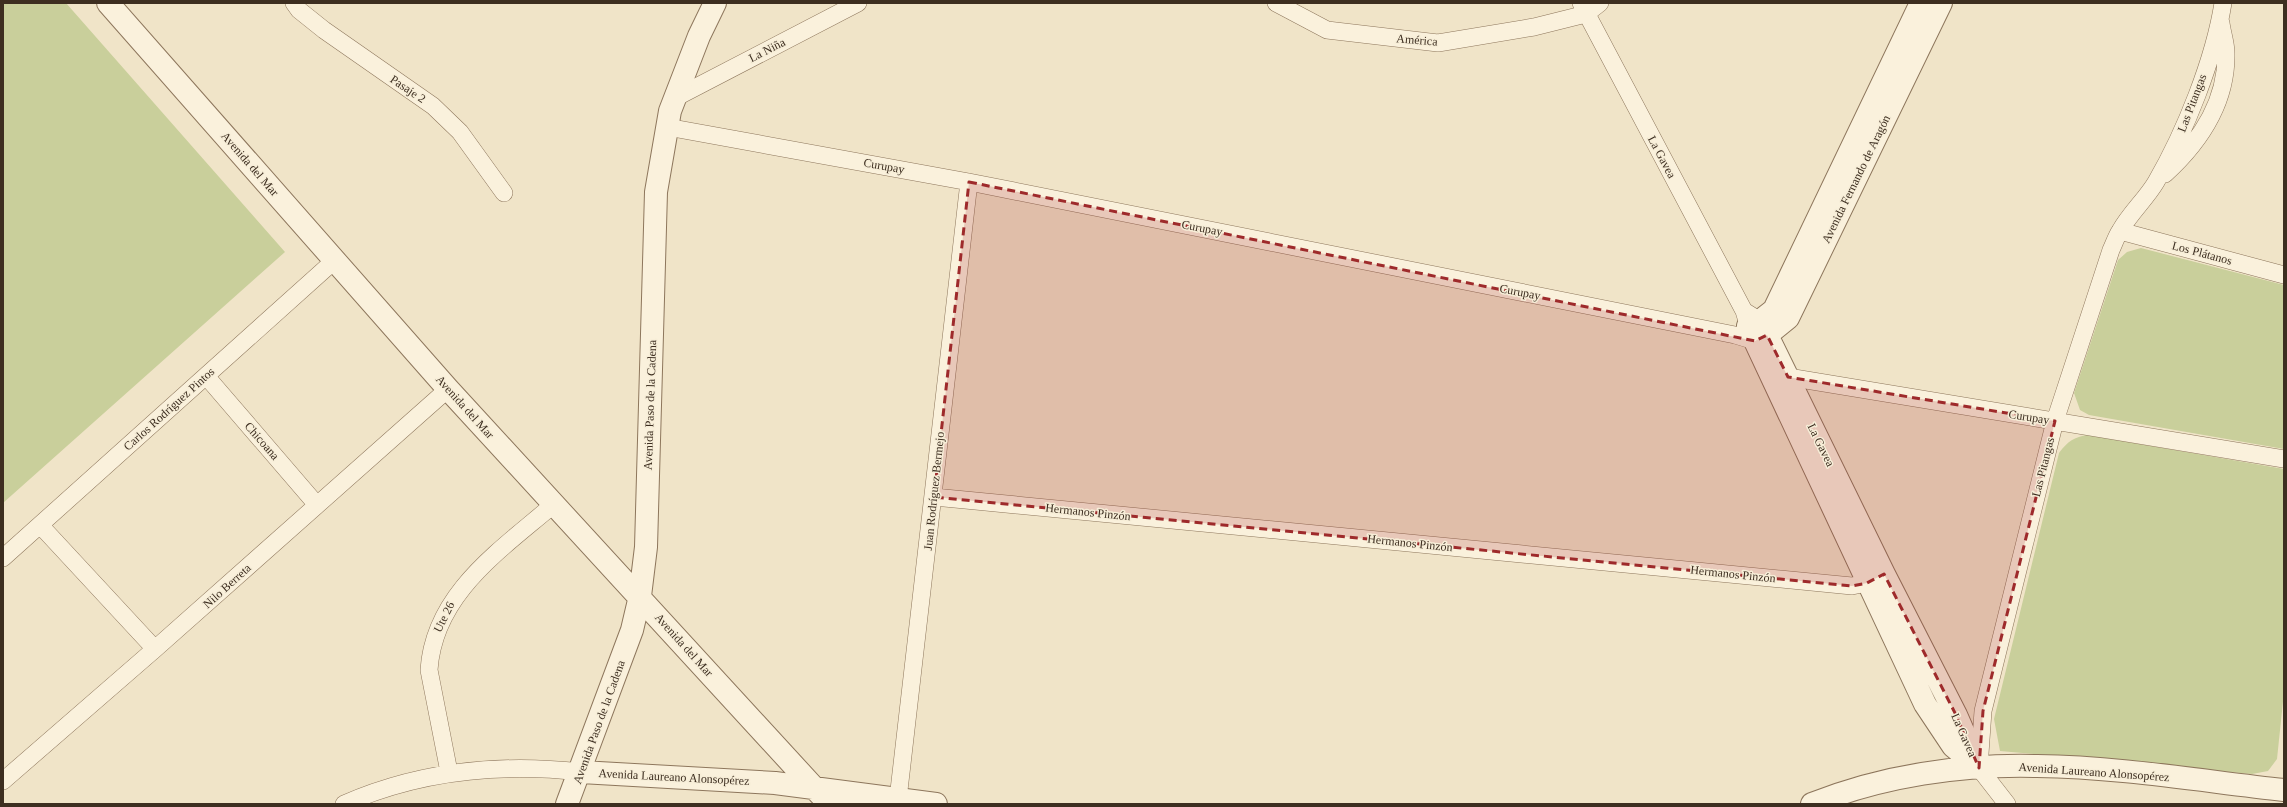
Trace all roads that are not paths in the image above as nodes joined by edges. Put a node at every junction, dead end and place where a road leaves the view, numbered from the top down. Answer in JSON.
{"nodes":[{"id":1,"x":108,"y":3,"type":"edge"},
{"id":2,"x":294,"y":3,"type":"edge"},
{"id":3,"x":715,"y":3,"type":"edge"},
{"id":4,"x":858,"y":3,"type":"edge"},
{"id":5,"x":1276,"y":3,"type":"edge"},
{"id":6,"x":1600,"y":3,"type":"edge"},
{"id":7,"x":1921,"y":3,"type":"edge"},
{"id":8,"x":1941,"y":3,"type":"edge"},
{"id":9,"x":2222,"y":3,"type":"edge"},
{"id":10,"x":1583,"y":8,"type":"edge"},
{"id":11,"x":2220,"y":20,"type":"junction"},
{"id":12,"x":675,"y":98,"type":"junction"},
{"id":13,"x":667,"y":127,"type":"junction"},
{"id":14,"x":968,"y":182,"type":"junction"},
{"id":15,"x":2156,"y":182,"type":"junction"},
{"id":16,"x":504,"y":193,"type":"dead end"},
{"id":17,"x":2120,"y":230,"type":"junction"},
{"id":18,"x":335,"y":260,"type":"junction"},
{"id":19,"x":2284,"y":275,"type":"edge"},
{"id":20,"x":1752,"y":328,"type":"junction"},
{"id":21,"x":206,"y":376,"type":"junction"},
{"id":22,"x":1781,"y":380,"type":"junction"},
{"id":23,"x":448,"y":389,"type":"junction"},
{"id":24,"x":2055,"y":421,"type":"junction"},
{"id":25,"x":2284,"y":459,"type":"edge"},
{"id":26,"x":934,"y":497,"type":"junction"},
{"id":27,"x":554,"y":504,"type":"junction"},
{"id":28,"x":317,"y":505,"type":"junction"},
{"id":29,"x":40,"y":525,"type":"junction"},
{"id":30,"x":3,"y":558,"type":"edge"},
{"id":31,"x":1875,"y":579,"type":"junction"},
{"id":32,"x":640,"y":596,"type":"junction"},
{"id":33,"x":155,"y":649,"type":"junction"},
{"id":34,"x":1979,"y":768,"type":"junction"},
{"id":35,"x":449,"y":772,"type":"junction"},
{"id":36,"x":581,"y":772,"type":"junction"},
{"id":37,"x":3,"y":781,"type":"edge"},
{"id":38,"x":814,"y":788,"type":"junction"},
{"id":39,"x":2284,"y":790,"type":"edge"},
{"id":40,"x":898,"y":799,"type":"junction"},
{"id":41,"x":344,"y":804,"type":"edge"},
{"id":42,"x":567,"y":804,"type":"edge"},
{"id":43,"x":829,"y":804,"type":"edge"},
{"id":44,"x":936,"y":804,"type":"edge"},
{"id":45,"x":1812,"y":804,"type":"edge"},
{"id":46,"x":2007,"y":804,"type":"edge"}],
"edges":[{"from":1,"to":18,"type":"street","name":"Avenida del Mar"},
{"from":2,"to":16,"type":"street","name":"Pasaje 2"},
{"from":3,"to":12,"type":"street","name":"Avenida Paso de la Cadena"},
{"from":4,"to":12,"type":"street","name":"La Niña"},
{"from":5,"to":10,"type":"street","name":"América"},
{"from":6,"to":10,"type":"street"},
{"from":7,"to":20,"type":"street","name":"Avenida Fernando de Aragón"},
{"from":8,"to":20,"type":"street","name":"Avenida Fernando de Aragón"},
{"from":9,"to":11,"type":"street","name":"Las Pitangas"},
{"from":10,"to":20,"type":"street","name":"La Gavea"},
{"from":11,"to":15,"type":"street","name":"Las Pitangas"},
{"from":11,"to":15,"type":"street","name":"Las Pitangas"},
{"from":12,"to":13,"type":"street","name":"Avenida Paso de la Cadena"},
{"from":13,"to":14,"type":"street","name":"Curupay"},
{"from":13,"to":32,"type":"street","name":"Avenida Paso de la Cadena"},
{"from":14,"to":20,"type":"street","name":"Curupay"},
{"from":14,"to":26,"type":"street","name":"Juan Rodríguez Bermejo"},
{"from":15,"to":17,"type":"street","name":"Las Pitangas"},
{"from":17,"to":19,"type":"street","name":"Los Plátanos"},
{"from":17,"to":24,"type":"street","name":"Las Pitangas"},
{"from":18,"to":21,"type":"street","name":"Carlos Rodríguez Pintos"},
{"from":18,"to":23,"type":"street","name":"Avenida del Mar"},
{"from":20,"to":22,"type":"street","name":"La Gavea"},
{"from":21,"to":28,"type":"street","name":"Chicoana"},
{"from":21,"to":29,"type":"street","name":"Carlos Rodríguez Pintos"},
{"from":22,"to":24,"type":"street","name":"Curupay"},
{"from":22,"to":31,"type":"street","name":"La Gavea"},
{"from":23,"to":27,"type":"street","name":"Avenida del Mar"},
{"from":23,"to":28,"type":"street","name":"Nilo Berreta"},
{"from":24,"to":25,"type":"street","name":"Curupay"},
{"from":24,"to":34,"type":"street","name":"Las Pitangas"},
{"from":26,"to":31,"type":"street","name":"Hermanos Pinzón"},
{"from":26,"to":40,"type":"street","name":"Juan Rodríguez Bermejo"},
{"from":27,"to":32,"type":"street","name":"Avenida del Mar"},
{"from":27,"to":35,"type":"street","name":"Ute 26"},
{"from":28,"to":33,"type":"street","name":"Nilo Berreta"},
{"from":29,"to":30,"type":"street","name":"Carlos Rodríguez Pintos"},
{"from":29,"to":33,"type":"street"},
{"from":31,"to":34,"type":"street","name":"La Gavea"},
{"from":32,"to":36,"type":"street","name":"Avenida Paso de la Cadena"},
{"from":32,"to":38,"type":"street","name":"Avenida del Mar"},
{"from":33,"to":37,"type":"street","name":"Nilo Berreta"},
{"from":34,"to":39,"type":"street","name":"Avenida Laureano Alonsopérez"},
{"from":34,"to":45,"type":"street","name":"Avenida Laureano Alonsopérez"},
{"from":34,"to":46,"type":"street"},
{"from":35,"to":36,"type":"street","name":"Avenida Laureano Alonsopérez"},
{"from":35,"to":41,"type":"street","name":"Avenida Laureano Alonsopérez"},
{"from":36,"to":38,"type":"street","name":"Avenida Laureano Alonsopérez"},
{"from":36,"to":42,"type":"street","name":"Avenida Paso de la Cadena"},
{"from":38,"to":40,"type":"street","name":"Avenida Laureano Alonsopérez"},
{"from":38,"to":43,"type":"street","name":"Avenida del Mar"},
{"from":40,"to":44,"type":"street","name":"Avenida Laureano Alonsopérez"}]}
